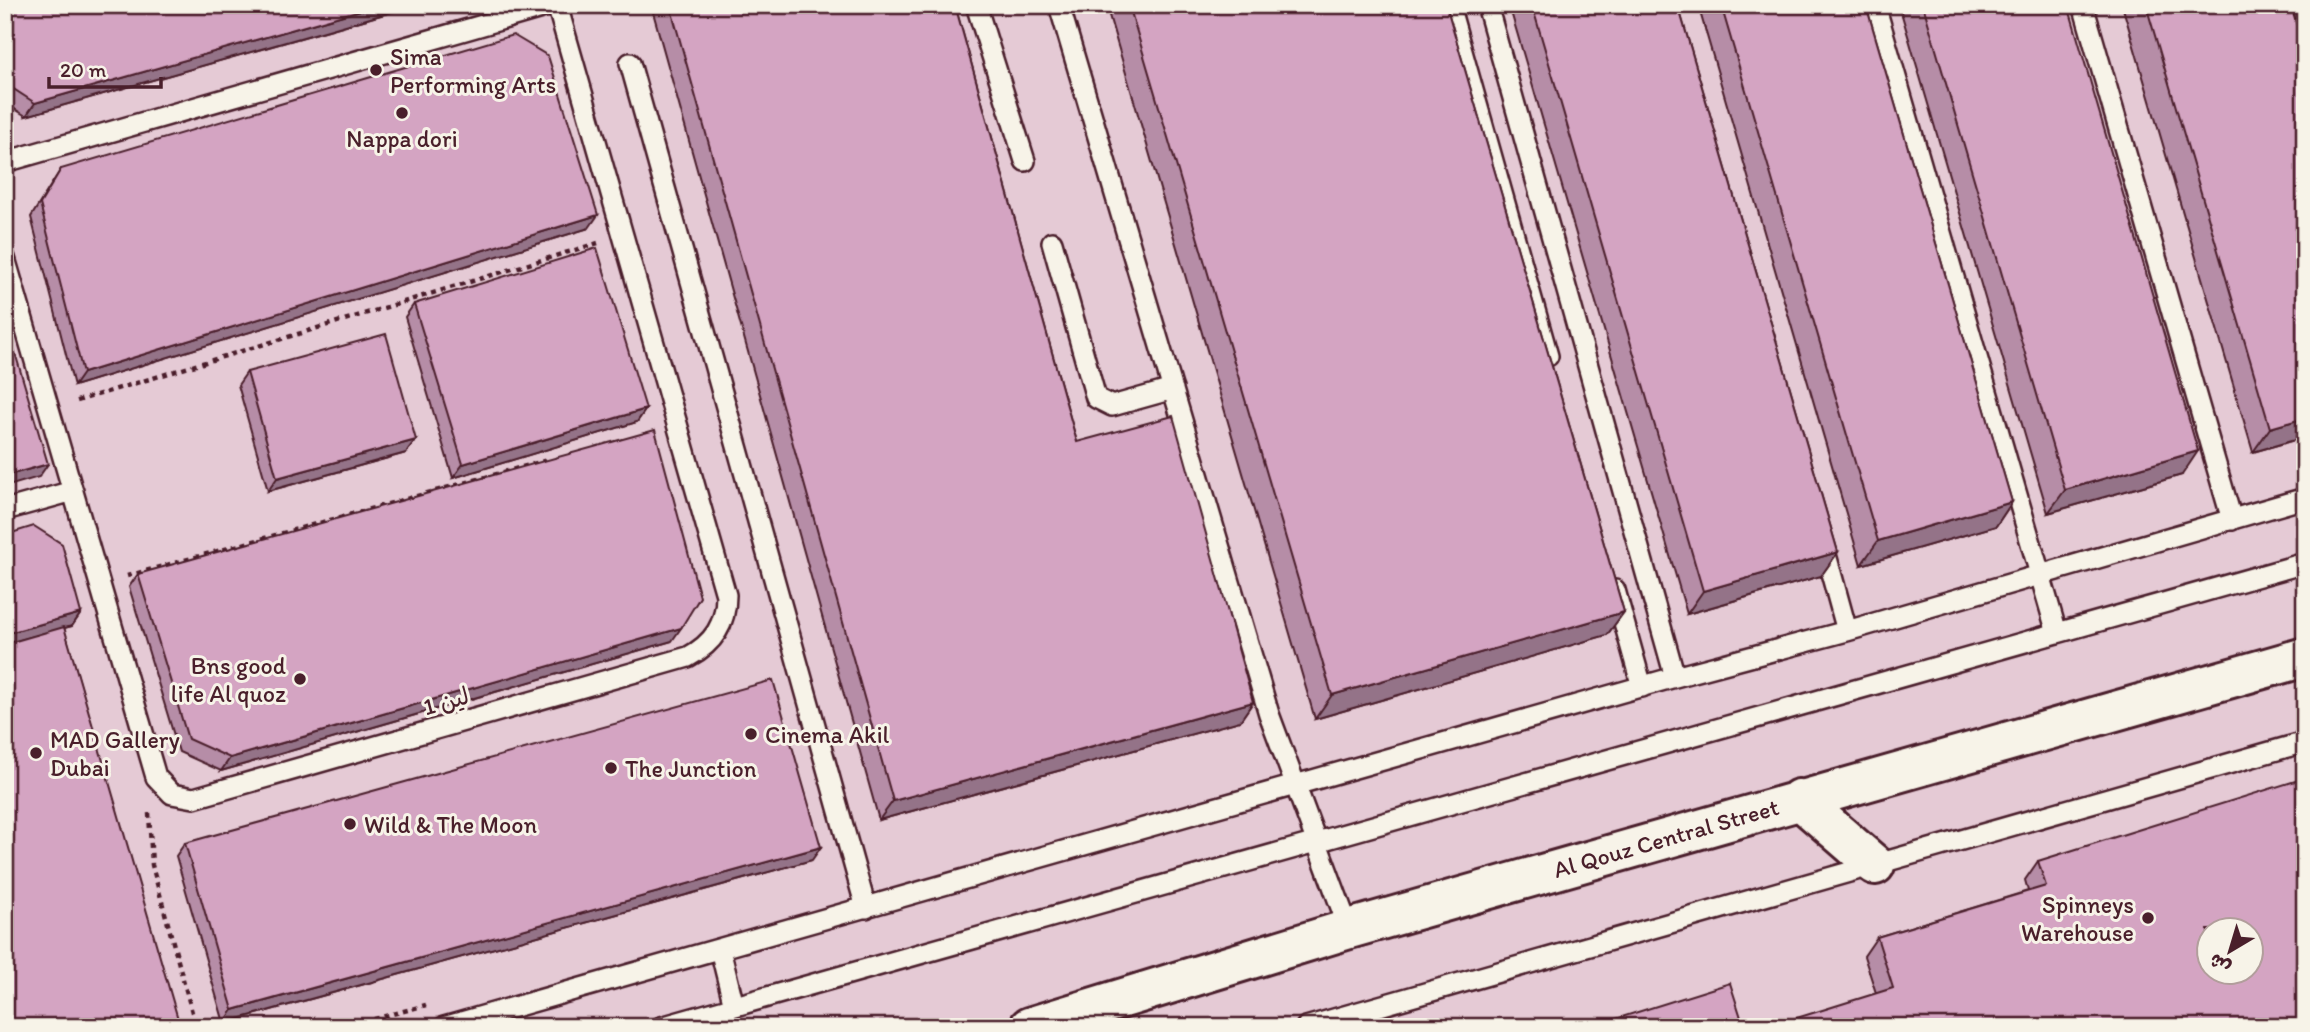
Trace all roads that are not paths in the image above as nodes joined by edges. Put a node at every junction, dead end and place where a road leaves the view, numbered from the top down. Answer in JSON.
{"nodes":[{"id":1,"x":555,"y":5,"type":"edge"},
{"id":2,"x":976,"y":5,"type":"edge"},
{"id":3,"x":1059,"y":5,"type":"edge"},
{"id":4,"x":1449,"y":5,"type":"edge"},
{"id":5,"x":1487,"y":5,"type":"edge"},
{"id":6,"x":1875,"y":5,"type":"edge"},
{"id":7,"x":2083,"y":5,"type":"edge"},
{"id":8,"x":630,"y":63,"type":"dead end"},
{"id":9,"x":1025,"y":161,"type":"dead end"},
{"id":10,"x":5,"y":162,"type":"edge"},
{"id":11,"x":1052,"y":242,"type":"dead end"},
{"id":12,"x":5,"y":258,"type":"edge"},
{"id":13,"x":1552,"y":368,"type":"edge"},
{"id":14,"x":1173,"y":389,"type":"junction"},
{"id":15,"x":73,"y":491,"type":"junction"},
{"id":16,"x":2305,"y":498,"type":"edge"},
{"id":17,"x":5,"y":510,"type":"edge"},
{"id":18,"x":2232,"y":520,"type":"junction"},
{"id":19,"x":1818,"y":522,"type":"edge"},
{"id":20,"x":2305,"y":563,"type":"edge"},
{"id":21,"x":1609,"y":570,"type":"edge"},
{"id":22,"x":2040,"y":574,"type":"junction"},
{"id":23,"x":1847,"y":631,"type":"junction"},
{"id":24,"x":2057,"y":633,"type":"junction"},
{"id":25,"x":2305,"y":657,"type":"edge"},
{"id":26,"x":1675,"y":677,"type":"junction"},
{"id":27,"x":1642,"y":687,"type":"junction"},
{"id":28,"x":2305,"y":742,"type":"edge"},
{"id":29,"x":1295,"y":786,"type":"junction"},
{"id":30,"x":1799,"y":799,"type":"junction"},
{"id":31,"x":1315,"y":842,"type":"junction"},
{"id":32,"x":1875,"y":865,"type":"junction"},
{"id":33,"x":866,"y":908,"type":"junction"},
{"id":34,"x":1349,"y":929,"type":"junction"},
{"id":35,"x":720,"y":949,"type":"junction"},
{"id":36,"x":734,"y":1006,"type":"junction"},
{"id":37,"x":1085,"y":1020,"type":"edge"},
{"id":38,"x":444,"y":1027,"type":"edge"},
{"id":39,"x":661,"y":1027,"type":"edge"},
{"id":40,"x":1029,"y":1027,"type":"edge"},
{"id":41,"x":1306,"y":1027,"type":"edge"}],
"edges":[{"from":1,"to":10,"type":"lane"},
{"from":1,"to":15,"type":"lane","name":"لين 1"},
{"from":2,"to":9,"type":"lane"},
{"from":3,"to":14,"type":"lane"},
{"from":4,"to":13,"type":"lane"},
{"from":5,"to":26,"type":"lane"},
{"from":6,"to":22,"type":"lane"},
{"from":7,"to":18,"type":"lane"},
{"from":8,"to":33,"type":"lane"},
{"from":11,"to":14,"type":"lane"},
{"from":12,"to":15,"type":"lane"},
{"from":14,"to":29,"type":"lane"},
{"from":15,"to":17,"type":"lane"},
{"from":16,"to":18,"type":"lane"},
{"from":18,"to":22,"type":"lane"},
{"from":19,"to":23,"type":"lane"},
{"from":20,"to":24,"type":"lane"},
{"from":21,"to":27,"type":"lane"},
{"from":22,"to":23,"type":"lane"},
{"from":22,"to":24,"type":"lane"},
{"from":23,"to":26,"type":"lane"},
{"from":24,"to":31,"type":"lane"},
{"from":25,"to":30,"type":"street","name":"Al Qouz Central Street"},
{"from":26,"to":27,"type":"lane"},
{"from":27,"to":29,"type":"lane"},
{"from":28,"to":32,"type":"lane"},
{"from":29,"to":31,"type":"lane"},
{"from":29,"to":33,"type":"lane"},
{"from":30,"to":32,"type":"street"},
{"from":30,"to":34,"type":"street","name":"Al Qouz Central Street"},
{"from":31,"to":34,"type":"lane"},
{"from":31,"to":36,"type":"lane"},
{"from":32,"to":41,"type":"lane"},
{"from":33,"to":35,"type":"lane"},
{"from":34,"to":37,"type":"street","name":"Al Qouz Central Street"},
{"from":35,"to":36,"type":"lane"},
{"from":35,"to":38,"type":"lane"},
{"from":36,"to":39,"type":"lane"},
{"from":37,"to":40,"type":"street","name":"Al Qouz Central Street"}]}
